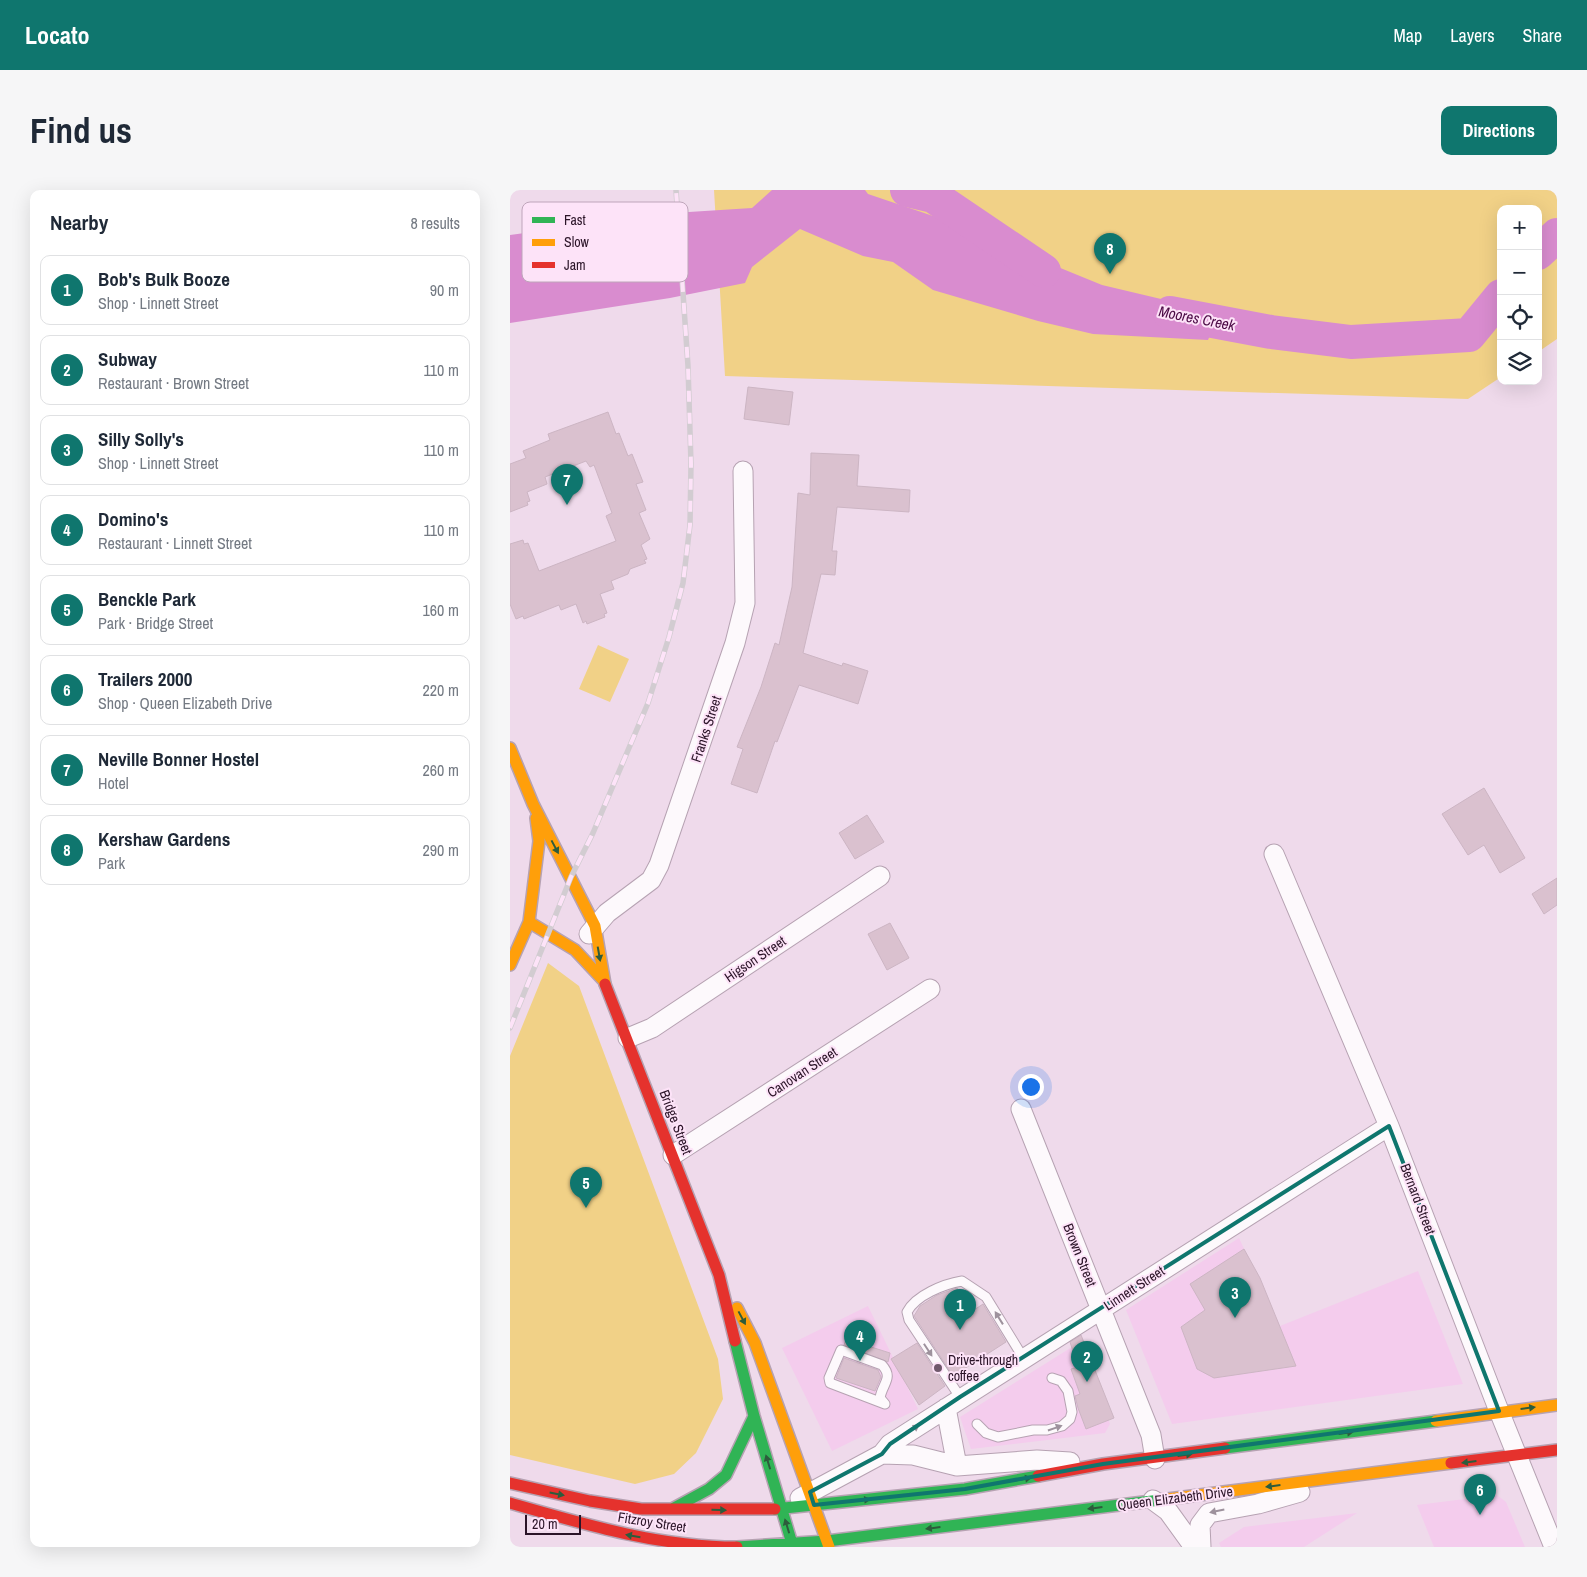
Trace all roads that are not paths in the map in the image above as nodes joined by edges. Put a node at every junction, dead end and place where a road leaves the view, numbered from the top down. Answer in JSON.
{"nodes":[{"id":1,"x":743,"y":471,"type":"dead end"},
{"id":2,"x":510,"y":748,"type":"edge"},
{"id":3,"x":533,"y":804,"type":"junction"},
{"id":4,"x":1274,"y":854,"type":"dead end"},
{"id":5,"x":880,"y":876,"type":"dead end"},
{"id":6,"x":528,"y":922,"type":"junction"},
{"id":7,"x":595,"y":926,"type":"junction"},
{"id":8,"x":575,"y":950,"type":"junction"},
{"id":9,"x":510,"y":965,"type":"edge"},
{"id":10,"x":604,"y":981,"type":"junction"},
{"id":11,"x":930,"y":989,"type":"dead end"},
{"id":12,"x":628,"y":1038,"type":"junction"},
{"id":13,"x":1021,"y":1108,"type":"dead end"},
{"id":14,"x":1389,"y":1126,"type":"junction"},
{"id":15,"x":673,"y":1154,"type":"junction"},
{"id":16,"x":719,"y":1274,"type":"junction"},
{"id":17,"x":1102,"y":1309,"type":"junction"},
{"id":18,"x":1024,"y":1359,"type":"junction"},
{"id":19,"x":1052,"y":1378,"type":"dead end"},
{"id":20,"x":953,"y":1402,"type":"junction"},
{"id":21,"x":886,"y":1404,"type":"joint"},
{"id":22,"x":1557,"y":1404,"type":"edge"},
{"id":23,"x":1499,"y":1411,"type":"junction"},
{"id":24,"x":754,"y":1416,"type":"junction"},
{"id":25,"x":977,"y":1424,"type":"dead end"},
{"id":26,"x":1557,"y":1450,"type":"edge"},
{"id":27,"x":882,"y":1454,"type":"junction"},
{"id":28,"x":1518,"y":1456,"type":"junction"},
{"id":29,"x":1154,"y":1459,"type":"junction"},
{"id":30,"x":1103,"y":1464,"type":"junction"},
{"id":31,"x":957,"y":1466,"type":"junction"},
{"id":32,"x":1349,"y":1476,"type":"junction"},
{"id":33,"x":510,"y":1483,"type":"edge"},
{"id":34,"x":812,"y":1499,"type":"junction"},
{"id":35,"x":1153,"y":1500,"type":"junction"},
{"id":36,"x":510,"y":1502,"type":"edge"},
{"id":37,"x":782,"y":1508,"type":"junction"},
{"id":38,"x":673,"y":1509,"type":"junction"},
{"id":39,"x":662,"y":1541,"type":"junction"},
{"id":40,"x":828,"y":1544,"type":"edge"},
{"id":41,"x":793,"y":1545,"type":"edge"},
{"id":42,"x":675,"y":1547,"type":"edge"},
{"id":43,"x":1194,"y":1547,"type":"edge"},
{"id":44,"x":1201,"y":1547,"type":"edge"},
{"id":45,"x":1554,"y":1547,"type":"edge"}],
"edges":[{"from":1,"to":7,"type":"street","name":"Franks Street"},
{"from":2,"to":3,"type":"main road","name":"Bridge Street"},
{"from":3,"to":6,"type":"main road","name":"Bridge Street"},
{"from":3,"to":7,"type":"main road","name":"Bridge Street","one_way":true},
{"from":4,"to":14,"type":"street","name":"Bernard Street"},
{"from":5,"to":12,"type":"street","name":"Higson Street"},
{"from":6,"to":8,"type":"main road","name":"Bridge Street"},
{"from":6,"to":9,"type":"main road"},
{"from":7,"to":8,"type":"street","name":"Franks Street"},
{"from":7,"to":10,"type":"main road","name":"Bridge Street","one_way":true},
{"from":8,"to":10,"type":"main road","name":"Bridge Street"},
{"from":10,"to":12,"type":"main road","name":"Bridge Street"},
{"from":11,"to":15,"type":"street","name":"Canovan Street"},
{"from":12,"to":15,"type":"main road","name":"Bridge Street"},
{"from":13,"to":17,"type":"street","name":"Brown Street"},
{"from":14,"to":17,"type":"street","name":"Linnett Street"},
{"from":14,"to":23,"type":"street","name":"Bernard Street"},
{"from":15,"to":16,"type":"main road","name":"Bridge Street"},
{"from":16,"to":24,"type":"main road","name":"Bridge Street"},
{"from":16,"to":34,"type":"main road","name":"Bridge Street","one_way":true},
{"from":17,"to":18,"type":"street","name":"Linnett Street"},
{"from":17,"to":29,"type":"street","name":"Brown Street"},
{"from":18,"to":20,"type":"street","name":"Linnett Street"},
{"from":18,"to":20,"type":"lane","one_way":true},
{"from":25,"to":19,"type":"lane","one_way":true},
{"from":27,"to":20,"type":"street","name":"Linnett Street","one_way":true},
{"from":20,"to":31,"type":"street"},
{"from":21,"to":21,"type":"lane"},
{"from":23,"to":22,"type":"main road","one_way":true},
{"from":23,"to":28,"type":"street","name":"Bernard Street"},
{"from":29,"to":23,"type":"main road","one_way":true},
{"from":37,"to":24,"type":"main road","name":"Bridge Street","one_way":true},
{"from":24,"to":38,"type":"main road"},
{"from":26,"to":28,"type":"main road","name":"Queen Elizabeth Drive"},
{"from":27,"to":31,"type":"street"},
{"from":27,"to":34,"type":"street"},
{"from":28,"to":32,"type":"main road","name":"Queen Elizabeth Drive","one_way":true},
{"from":28,"to":45,"type":"street","name":"Bernard Street"},
{"from":29,"to":30,"type":"main road"},
{"from":30,"to":31,"type":"street"},
{"from":34,"to":30,"type":"main road","one_way":true},
{"from":32,"to":35,"type":"main road","name":"Queen Elizabeth Drive","one_way":true},
{"from":32,"to":44,"type":"street","one_way":true},
{"from":33,"to":38,"type":"main road","name":"Fitzroy Street","one_way":true},
{"from":34,"to":37,"type":"street"},
{"from":34,"to":40,"type":"main road","name":"Bridge Street"},
{"from":35,"to":40,"type":"main road","name":"Queen Elizabeth Drive","one_way":true},
{"from":35,"to":43,"type":"street"},
{"from":39,"to":36,"type":"main road","name":"Fitzroy Street","one_way":true},
{"from":38,"to":37,"type":"main road","name":"Fitzroy Street","one_way":true},
{"from":41,"to":37,"type":"main road","name":"Bridge Street","one_way":true},
{"from":39,"to":41,"type":"main road","name":"Fitzroy Street"},
{"from":39,"to":42,"type":"main road"},
{"from":40,"to":41,"type":"main road","name":"Queen Elizabeth Drive"}]}
